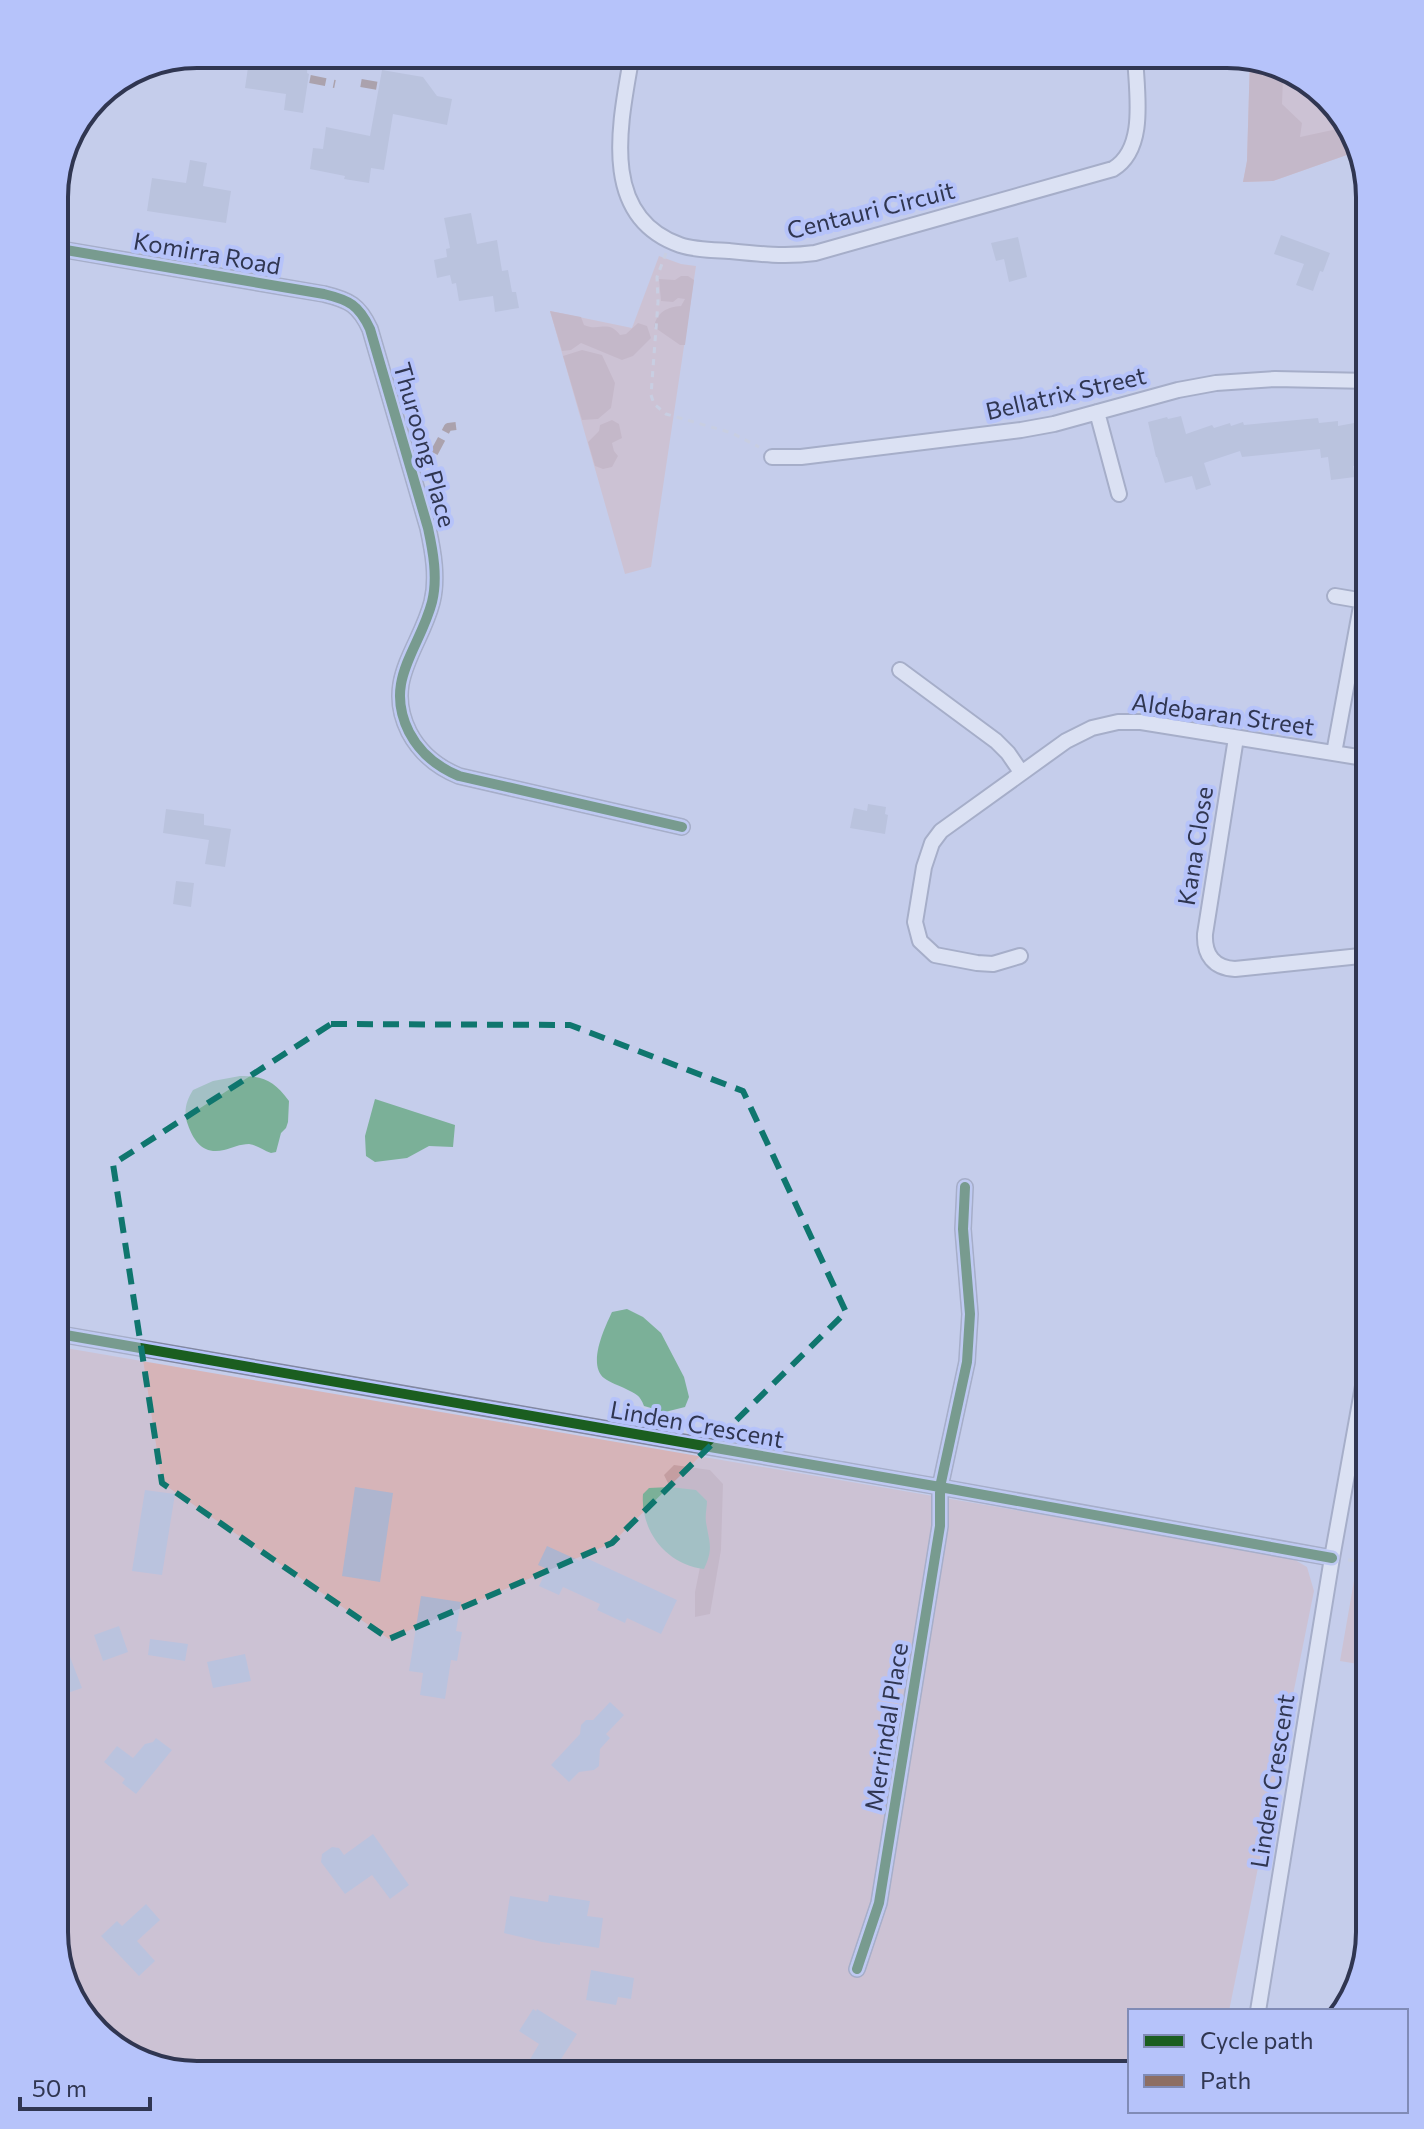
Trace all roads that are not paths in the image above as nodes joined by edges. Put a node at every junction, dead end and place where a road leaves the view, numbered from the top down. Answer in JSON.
{"nodes":[{"id":1,"x":630,"y":68,"type":"edge"},
{"id":2,"x":1135,"y":68,"type":"edge"},
{"id":3,"x":68,"y":250,"type":"edge"},
{"id":4,"x":352,"y":303,"type":"joint"},
{"id":5,"x":1356,"y":381,"type":"edge"},
{"id":6,"x":1097,"y":412,"type":"junction"},
{"id":7,"x":772,"y":457,"type":"road end"},
{"id":8,"x":1119,"y":494,"type":"dead end"},
{"id":9,"x":1335,"y":596,"type":"dead end"},
{"id":10,"x":1356,"y":599,"type":"edge"},
{"id":11,"x":1356,"y":648,"type":"edge"},
{"id":12,"x":900,"y":670,"type":"dead end"},
{"id":13,"x":1236,"y":738,"type":"junction"},
{"id":14,"x":1334,"y":753,"type":"junction"},
{"id":15,"x":1356,"y":757,"type":"edge"},
{"id":16,"x":1021,"y":772,"type":"junction"},
{"id":17,"x":682,"y":827,"type":"dead end"},
{"id":18,"x":1020,"y":956,"type":"dead end"},
{"id":19,"x":1356,"y":956,"type":"edge"},
{"id":20,"x":1211,"y":960,"type":"junction"},
{"id":21,"x":1199,"y":972,"type":"dead end"},
{"id":22,"x":965,"y":1187,"type":"dead end"},
{"id":23,"x":68,"y":1335,"type":"edge"},
{"id":24,"x":1356,"y":1425,"type":"edge"},
{"id":25,"x":940,"y":1487,"type":"junction"},
{"id":26,"x":1332,"y":1558,"type":"junction"},
{"id":27,"x":857,"y":1969,"type":"dead end"},
{"id":28,"x":1258,"y":2009,"type":"edge"}],
"edges":[{"from":1,"to":2,"type":"street","name":"Centauri Circuit"},
{"from":3,"to":4,"type":"street","name":"Komirra Road"},
{"from":4,"to":17,"type":"street","name":"Thuroong Place"},
{"from":5,"to":6,"type":"street","name":"Bellatrix Street"},
{"from":6,"to":7,"type":"street","name":"Bellatrix Street"},
{"from":6,"to":8,"type":"street"},
{"from":9,"to":10,"type":"street"},
{"from":11,"to":14,"type":"street"},
{"from":12,"to":16,"type":"street"},
{"from":13,"to":14,"type":"street","name":"Aldebaran Street"},
{"from":13,"to":16,"type":"street","name":"Aldebaran Street"},
{"from":13,"to":20,"type":"street","name":"Kana Close"},
{"from":14,"to":15,"type":"street","name":"Aldebaran Street"},
{"from":16,"to":18,"type":"street","name":"Aldebaran Street"},
{"from":19,"to":20,"type":"street"},
{"from":20,"to":21,"type":"street"},
{"from":22,"to":25,"type":"street","name":"Merrindal Place"},
{"from":23,"to":25,"type":"street","name":"Linden Crescent"},
{"from":24,"to":26,"type":"street","name":"Linden Crescent"},
{"from":25,"to":26,"type":"street","name":"Linden Crescent"},
{"from":25,"to":27,"type":"street","name":"Merrindal Place"},
{"from":26,"to":28,"type":"street","name":"Linden Crescent"}]}
